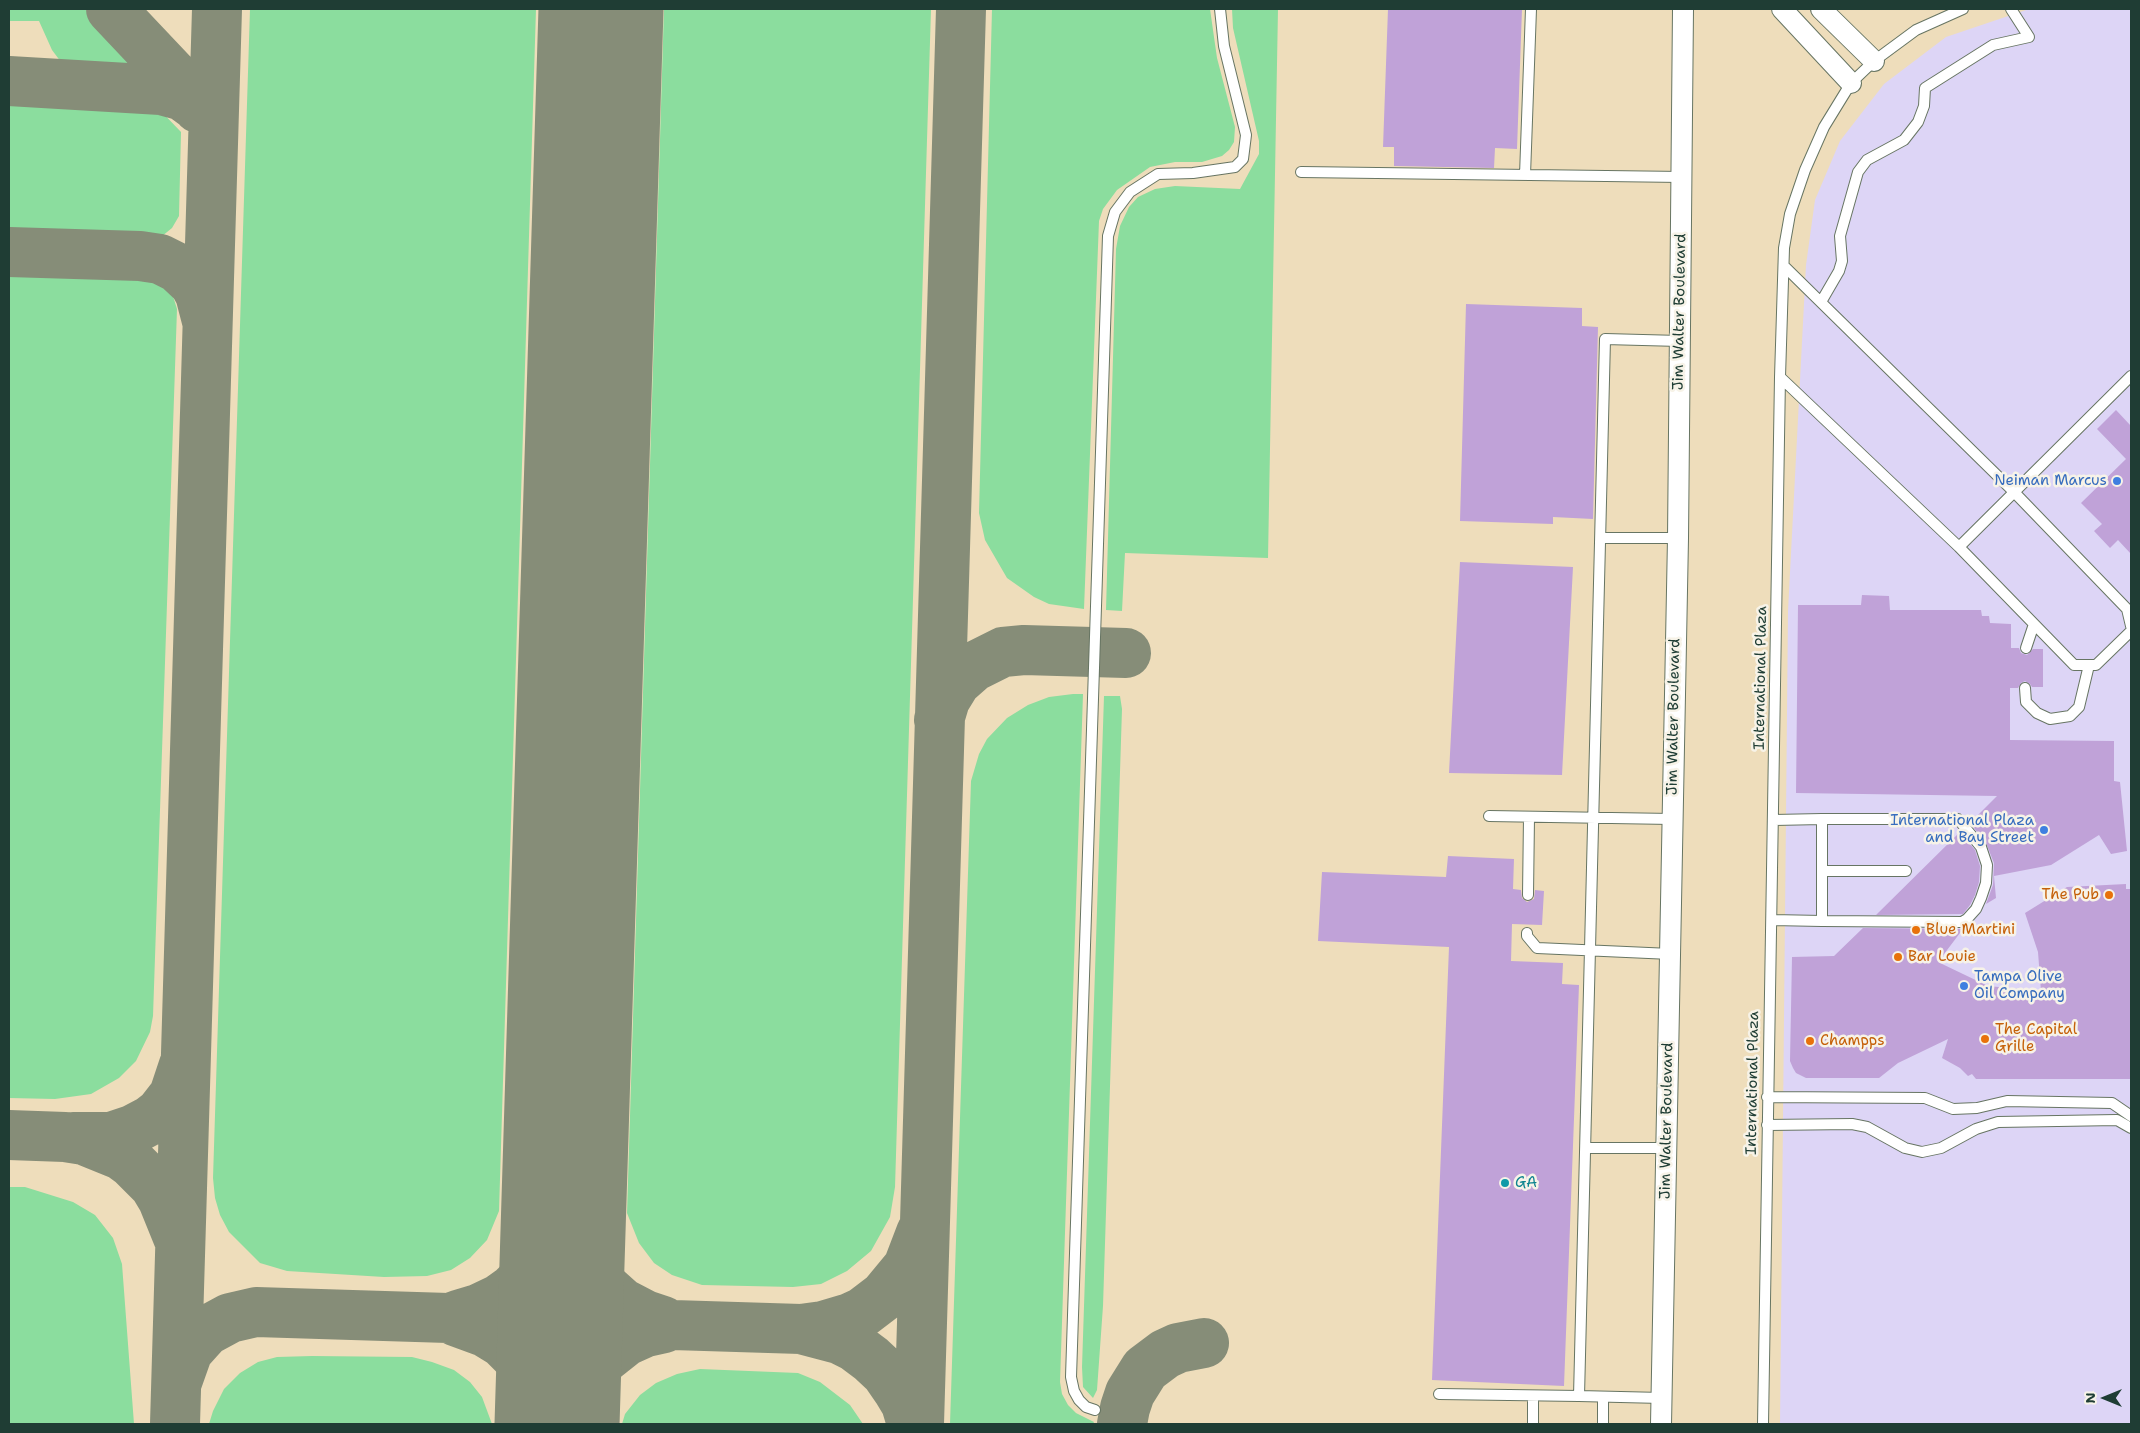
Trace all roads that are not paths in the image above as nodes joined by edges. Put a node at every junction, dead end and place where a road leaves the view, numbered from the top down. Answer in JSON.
{"nodes":[{"id":1,"x":1220,"y":9,"type":"edge"},
{"id":2,"x":1531,"y":9,"type":"edge"},
{"id":3,"x":1683,"y":9,"type":"edge"},
{"id":4,"x":1782,"y":9,"type":"edge"},
{"id":5,"x":1821,"y":9,"type":"edge"},
{"id":6,"x":1963,"y":9,"type":"edge"},
{"id":7,"x":2011,"y":9,"type":"edge"},
{"id":8,"x":1874,"y":61,"type":"junction"},
{"id":9,"x":1851,"y":83,"type":"junction"},
{"id":10,"x":1301,"y":172,"type":"dead end"},
{"id":11,"x":1525,"y":175,"type":"junction"},
{"id":12,"x":1682,"y":177,"type":"junction"},
{"id":13,"x":1784,"y":266,"type":"junction"},
{"id":14,"x":1821,"y":302,"type":"junction"},
{"id":15,"x":1680,"y":340,"type":"junction"},
{"id":16,"x":2131,"y":376,"type":"edge"},
{"id":17,"x":1780,"y":377,"type":"junction"},
{"id":18,"x":2014,"y":492,"type":"junction"},
{"id":19,"x":1601,"y":538,"type":"junction"},
{"id":20,"x":1678,"y":538,"type":"junction"},
{"id":21,"x":1959,"y":546,"type":"junction"},
{"id":22,"x":2034,"y":624,"type":"junction"},
{"id":23,"x":2131,"y":626,"type":"edge"},
{"id":24,"x":2131,"y":631,"type":"edge"},
{"id":25,"x":2026,"y":648,"type":"dead end"},
{"id":26,"x":2089,"y":665,"type":"junction"},
{"id":27,"x":2025,"y":688,"type":"dead end"},
{"id":28,"x":1489,"y":816,"type":"dead end"},
{"id":29,"x":1529,"y":817,"type":"junction"},
{"id":30,"x":1592,"y":818,"type":"junction"},
{"id":31,"x":1672,"y":819,"type":"junction"},
{"id":32,"x":1822,"y":819,"type":"junction"},
{"id":33,"x":1774,"y":820,"type":"junction"},
{"id":34,"x":1822,"y":871,"type":"junction"},
{"id":35,"x":1906,"y":871,"type":"dead end"},
{"id":36,"x":1528,"y":895,"type":"dead end"},
{"id":37,"x":1772,"y":920,"type":"junction"},
{"id":38,"x":1822,"y":921,"type":"junction"},
{"id":39,"x":1527,"y":933,"type":"dead end"},
{"id":40,"x":1591,"y":950,"type":"junction"},
{"id":41,"x":1671,"y":954,"type":"junction"},
{"id":42,"x":1768,"y":1097,"type":"junction"},
{"id":43,"x":2131,"y":1116,"type":"edge"},
{"id":44,"x":1767,"y":1125,"type":"junction"},
{"id":45,"x":2131,"y":1128,"type":"edge"},
{"id":46,"x":1586,"y":1148,"type":"junction"},
{"id":47,"x":1666,"y":1148,"type":"junction"},
{"id":48,"x":1439,"y":1394,"type":"dead end"},
{"id":49,"x":1533,"y":1396,"type":"junction"},
{"id":50,"x":1579,"y":1396,"type":"junction"},
{"id":51,"x":1603,"y":1397,"type":"junction"},
{"id":52,"x":1662,"y":1398,"type":"junction"},
{"id":53,"x":1095,"y":1410,"type":"dead end"},
{"id":54,"x":1533,"y":1424,"type":"edge"},
{"id":55,"x":1603,"y":1424,"type":"edge"},
{"id":56,"x":1661,"y":1424,"type":"edge"},
{"id":57,"x":1763,"y":1424,"type":"edge"}],
"edges":[{"from":1,"to":53,"type":"lane"},
{"from":2,"to":11,"type":"lane"},
{"from":3,"to":12,"type":"street","name":"Jim Walter Boulevard"},
{"from":4,"to":9,"type":"street"},
{"from":5,"to":8,"type":"street"},
{"from":6,"to":8,"type":"lane","name":"International Plaza"},
{"from":7,"to":14,"type":"lane"},
{"from":8,"to":9,"type":"lane","name":"International Plaza"},
{"from":9,"to":13,"type":"lane","name":"International Plaza"},
{"from":10,"to":11,"type":"lane"},
{"from":11,"to":12,"type":"lane"},
{"from":12,"to":15,"type":"street","name":"Jim Walter Boulevard"},
{"from":13,"to":14,"type":"lane"},
{"from":13,"to":17,"type":"lane","name":"International Plaza"},
{"from":14,"to":18,"type":"lane"},
{"from":15,"to":19,"type":"lane"},
{"from":15,"to":20,"type":"street","name":"Jim Walter Boulevard"},
{"from":16,"to":18,"type":"lane"},
{"from":17,"to":21,"type":"lane"},
{"from":17,"to":33,"type":"lane","name":"International Plaza"},
{"from":18,"to":21,"type":"lane"},
{"from":18,"to":23,"type":"lane"},
{"from":19,"to":20,"type":"lane"},
{"from":19,"to":30,"type":"lane"},
{"from":20,"to":31,"type":"street","name":"Jim Walter Boulevard"},
{"from":21,"to":22,"type":"lane"},
{"from":22,"to":25,"type":"lane"},
{"from":22,"to":26,"type":"lane"},
{"from":24,"to":26,"type":"lane"},
{"from":26,"to":27,"type":"lane"},
{"from":28,"to":29,"type":"lane"},
{"from":29,"to":30,"type":"lane"},
{"from":29,"to":36,"type":"lane"},
{"from":30,"to":31,"type":"lane"},
{"from":30,"to":40,"type":"lane"},
{"from":31,"to":41,"type":"street","name":"Jim Walter Boulevard"},
{"from":32,"to":33,"type":"lane"},
{"from":32,"to":34,"type":"lane"},
{"from":32,"to":38,"type":"lane"},
{"from":33,"to":37,"type":"lane","name":"International Plaza"},
{"from":34,"to":35,"type":"lane"},
{"from":34,"to":38,"type":"lane"},
{"from":37,"to":38,"type":"lane"},
{"from":37,"to":42,"type":"lane","name":"International Plaza"},
{"from":39,"to":40,"type":"lane"},
{"from":40,"to":41,"type":"lane"},
{"from":40,"to":46,"type":"lane"},
{"from":41,"to":47,"type":"street","name":"Jim Walter Boulevard"},
{"from":42,"to":43,"type":"lane"},
{"from":42,"to":44,"type":"lane","name":"International Plaza"},
{"from":44,"to":45,"type":"lane"},
{"from":44,"to":57,"type":"lane","name":"International Plaza"},
{"from":46,"to":47,"type":"lane"},
{"from":46,"to":50,"type":"lane"},
{"from":47,"to":52,"type":"street","name":"Jim Walter Boulevard"},
{"from":48,"to":49,"type":"lane"},
{"from":49,"to":50,"type":"lane"},
{"from":49,"to":54,"type":"lane"},
{"from":50,"to":51,"type":"lane"},
{"from":51,"to":52,"type":"lane"},
{"from":51,"to":55,"type":"lane"},
{"from":52,"to":56,"type":"street","name":"Jim Walter Boulevard"}]}
